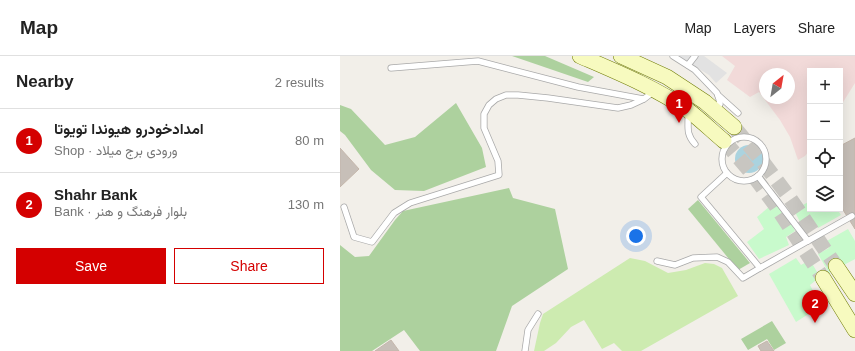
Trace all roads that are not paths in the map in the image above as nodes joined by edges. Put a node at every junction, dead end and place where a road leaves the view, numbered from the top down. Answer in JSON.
{"nodes":[{"id":1,"x":580,"y":56,"type":"edge"},
{"id":2,"x":621,"y":56,"type":"edge"},
{"id":3,"x":673,"y":56,"type":"edge"},
{"id":4,"x":694,"y":56,"type":"edge"},
{"id":5,"x":688,"y":66,"type":"junction"},
{"id":6,"x":391,"y":68,"type":"dead end"},
{"id":7,"x":667,"y":77,"type":"junction"},
{"id":8,"x":717,"y":93,"type":"junction"},
{"id":9,"x":649,"y":95,"type":"junction"},
{"id":10,"x":698,"y":97,"type":"junction"},
{"id":11,"x":688,"y":110,"type":"junction"},
{"id":12,"x":716,"y":111,"type":"junction"},
{"id":13,"x":736,"y":120,"type":"joint"},
{"id":14,"x":724,"y":141,"type":"tunnel mouth"},
{"id":15,"x":695,"y":144,"type":"dead end"},
{"id":16,"x":727,"y":173,"type":"junction"},
{"id":17,"x":758,"y":176,"type":"junction"},
{"id":18,"x":344,"y":207,"type":"dead end"},
{"id":19,"x":852,"y":216,"type":"dead end"},
{"id":20,"x":808,"y":241,"type":"junction"},
{"id":21,"x":657,"y":262,"type":"dead end"},
{"id":22,"x":836,"y":266,"type":"tunnel mouth"},
{"id":23,"x":760,"y":268,"type":"junction"},
{"id":24,"x":823,"y":278,"type":"tunnel mouth"},
{"id":25,"x":851,"y":285,"type":"edge"},
{"id":26,"x":832,"y":292,"type":"junction"},
{"id":27,"x":538,"y":314,"type":"dead end"},
{"id":28,"x":855,"y":330,"type":"edge"},
{"id":29,"x":525,"y":351,"type":"edge"}],
"edges":[{"from":1,"to":9,"type":"street"},
{"from":2,"to":7,"type":"street"},
{"from":3,"to":5,"type":"lane"},
{"from":4,"to":5,"type":"lane"},
{"from":5,"to":8,"type":"lane"},
{"from":6,"to":9,"type":"lane"},
{"from":7,"to":9,"type":"street"},
{"from":7,"to":10,"type":"street"},
{"from":8,"to":12,"type":"lane"},
{"from":8,"to":13,"type":"lane"},
{"from":9,"to":11,"type":"street"},
{"from":9,"to":18,"type":"lane"},
{"from":10,"to":11,"type":"street"},
{"from":10,"to":12,"type":"street"},
{"from":11,"to":14,"type":"street"},
{"from":11,"to":15,"type":"lane"},
{"from":12,"to":13,"type":"street"},
{"from":16,"to":17,"type":"lane"},
{"from":16,"to":17,"type":"lane"},
{"from":16,"to":23,"type":"lane"},
{"from":17,"to":20,"type":"lane"},
{"from":19,"to":20,"type":"lane"},
{"from":20,"to":23,"type":"lane"},
{"from":21,"to":23,"type":"lane"},
{"from":22,"to":25,"type":"street"},
{"from":24,"to":26,"type":"street"},
{"from":25,"to":26,"type":"street"},
{"from":26,"to":28,"type":"street"},
{"from":27,"to":29,"type":"lane"}]}
